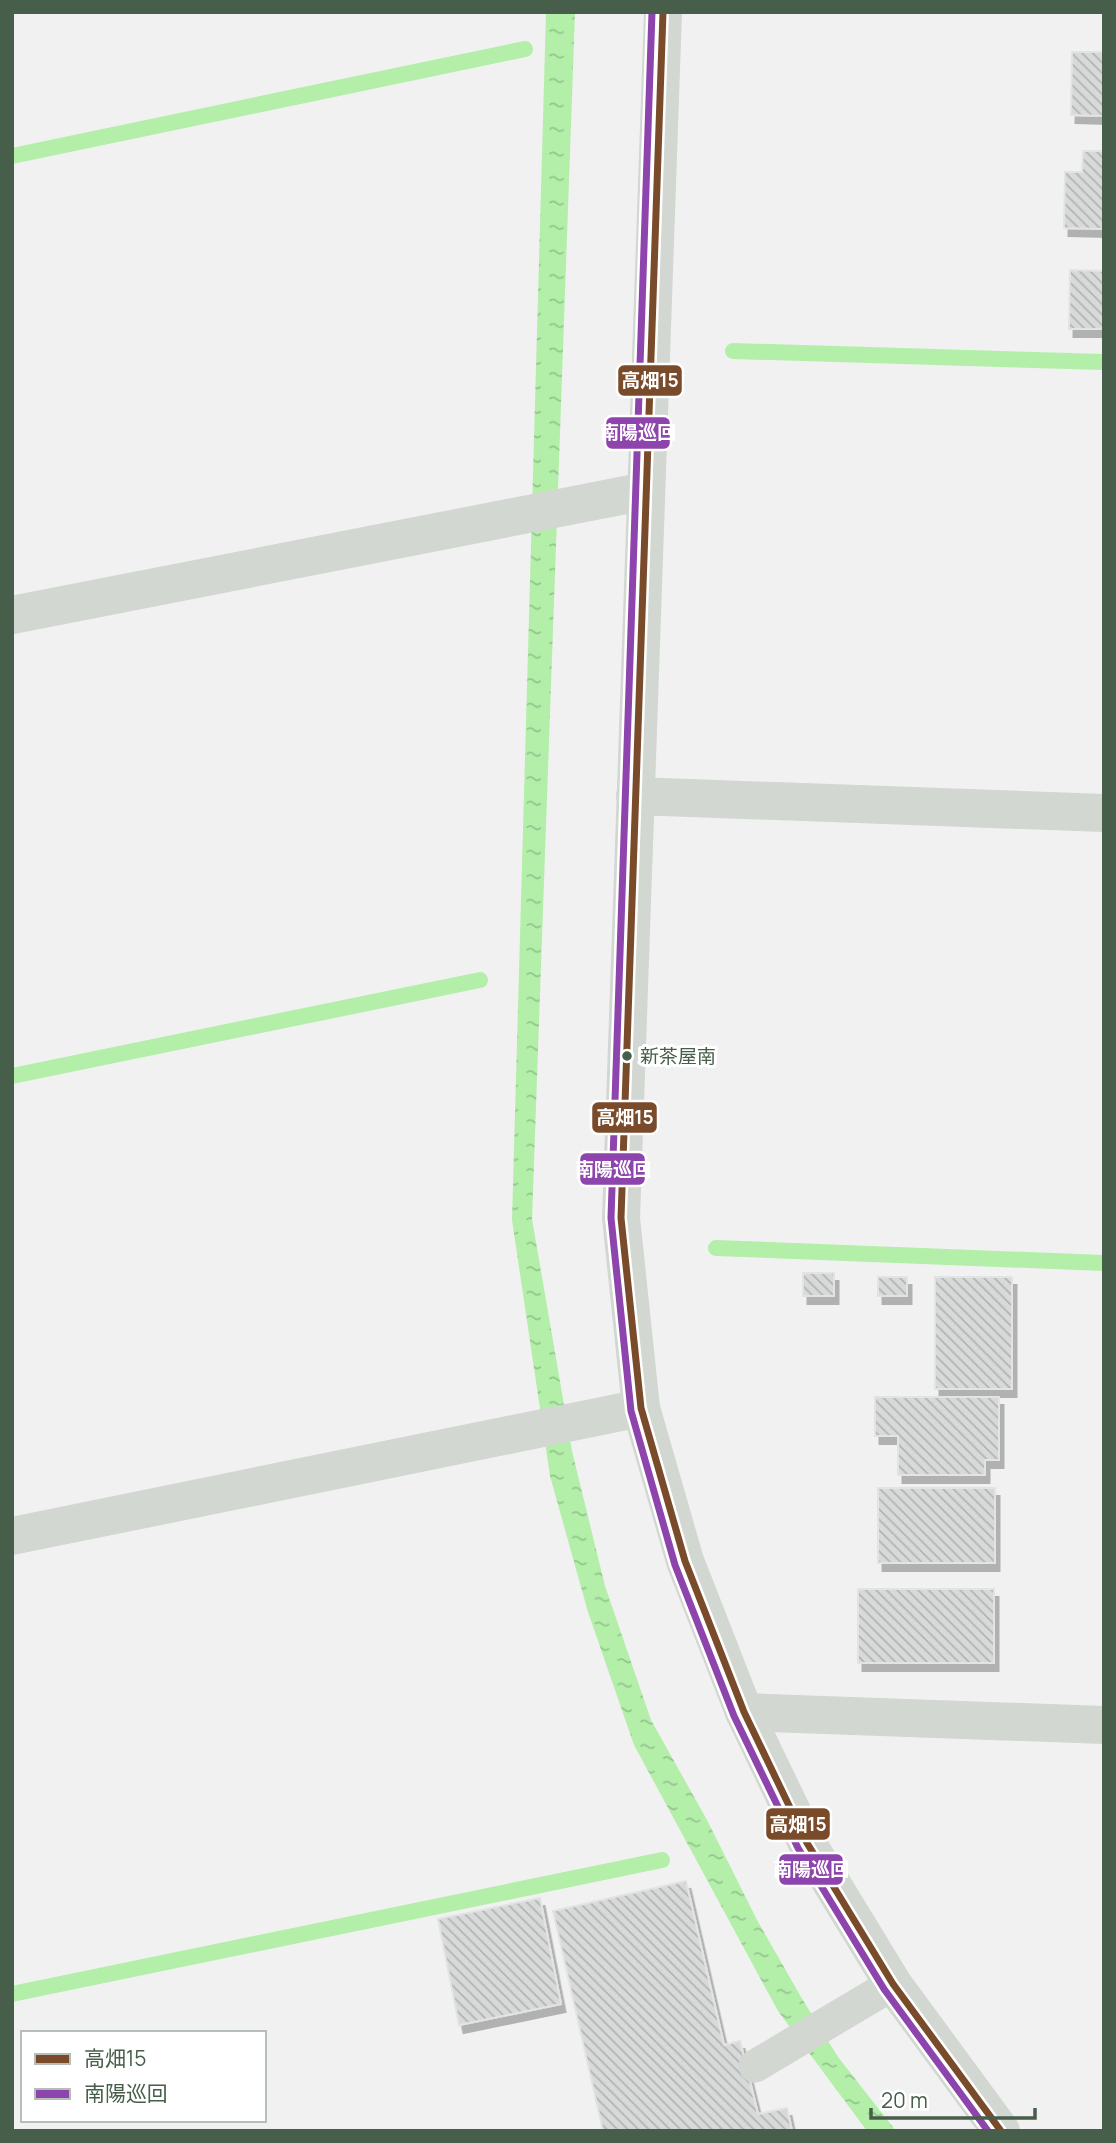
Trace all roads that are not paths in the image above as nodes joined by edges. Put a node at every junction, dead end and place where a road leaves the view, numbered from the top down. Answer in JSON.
{"nodes":[{"id":1,"x":663,"y":12,"type":"edge"},
{"id":2,"x":646,"y":491,"type":"junction"},
{"id":3,"x":12,"y":615,"type":"edge"},
{"id":4,"x":635,"y":796,"type":"junction"},
{"id":5,"x":1104,"y":813,"type":"edge"},
{"id":6,"x":641,"y":1408,"type":"junction"},
{"id":7,"x":12,"y":1535,"type":"edge"},
{"id":8,"x":744,"y":1712,"type":"junction"},
{"id":9,"x":1104,"y":1725,"type":"edge"},
{"id":10,"x":893,"y":1984,"type":"junction"},
{"id":11,"x":755,"y":2066,"type":"dead end"},
{"id":12,"x":1001,"y":2131,"type":"edge"}],
"edges":[{"from":1,"to":2,"type":"street"},
{"from":2,"to":3,"type":"street"},
{"from":2,"to":4,"type":"street"},
{"from":4,"to":5,"type":"street"},
{"from":4,"to":6,"type":"street"},
{"from":6,"to":7,"type":"street"},
{"from":6,"to":8,"type":"street"},
{"from":8,"to":9,"type":"street"},
{"from":8,"to":10,"type":"street"},
{"from":10,"to":11,"type":"lane"},
{"from":10,"to":12,"type":"street"}]}
